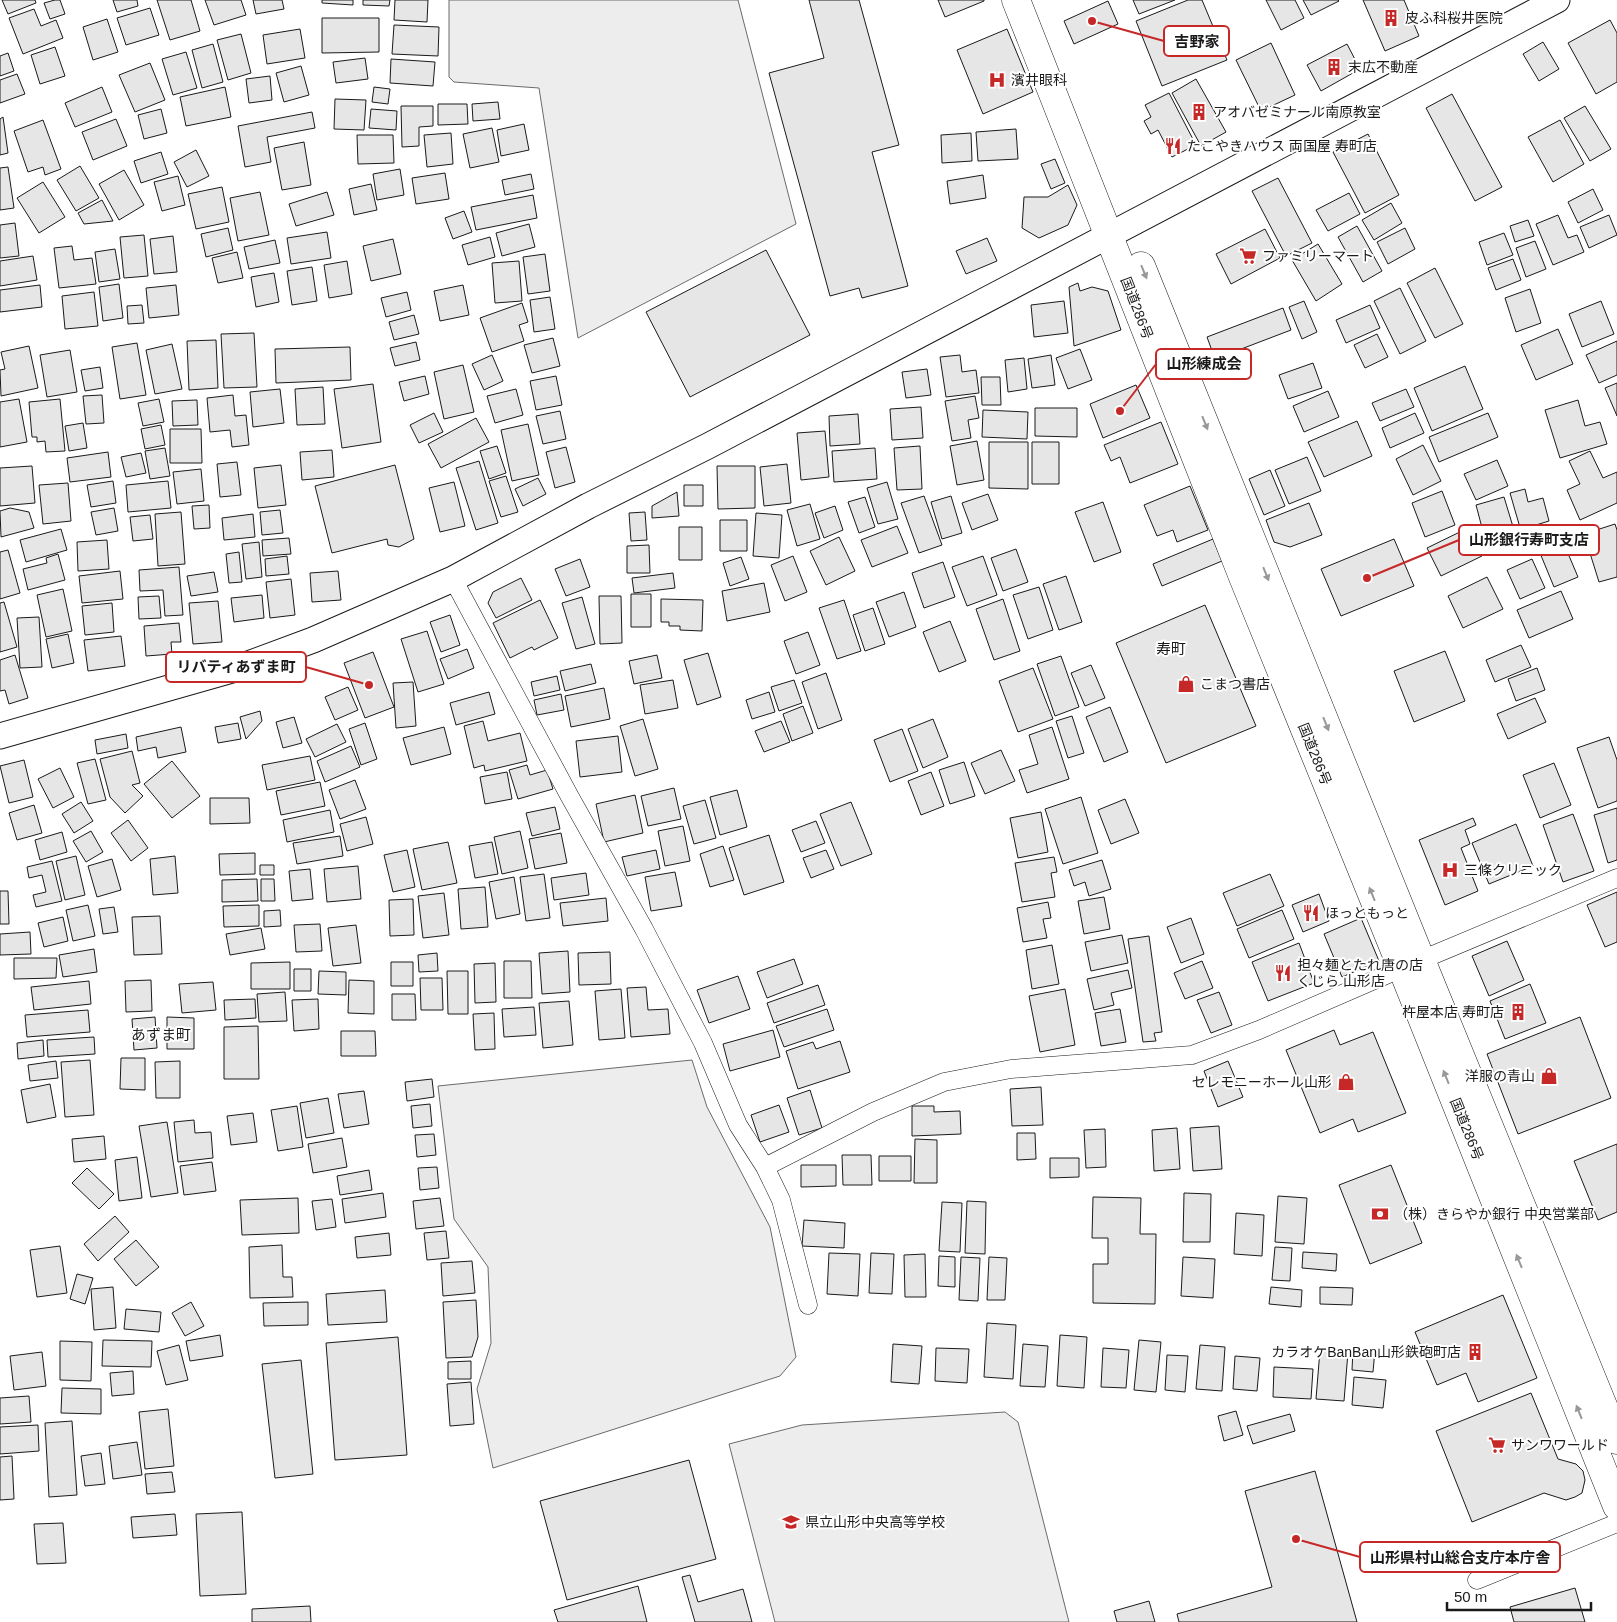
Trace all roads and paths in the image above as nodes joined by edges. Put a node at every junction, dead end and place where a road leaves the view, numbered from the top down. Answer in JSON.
{"nodes":[{"id":1,"x":1016,"y":0,"type":"edge"},
{"id":2,"x":1034,"y":0,"type":"edge"},
{"id":3,"x":1557,"y":0,"type":"edge"},
{"id":4,"x":1117,"y":231,"type":"junction"},
{"id":5,"x":454,"y":579,"type":"junction"},
{"id":6,"x":0,"y":736,"type":"edge"},
{"id":7,"x":1617,"y":878,"type":"edge"},
{"id":8,"x":1412,"y":964,"type":"junction"},
{"id":9,"x":765,"y":1167,"type":"junction"},
{"id":10,"x":808,"y":1305,"type":"dead end"},
{"id":11,"x":1617,"y":1440,"type":"edge"},
{"id":12,"x":1617,"y":1506,"type":"edge"},
{"id":13,"x":1617,"y":1523,"type":"edge"},
{"id":14,"x":1478,"y":1580,"type":"dead end"}],
"edges":[{"from":1,"to":4,"type":"highway","name":"国道286号"},
{"from":2,"to":4,"type":"highway","name":"国道286号"},
{"from":3,"to":4,"type":"street"},
{"from":4,"to":5,"type":"street"},
{"from":4,"to":8,"type":"highway","name":"国道286号"},
{"from":5,"to":6,"type":"street"},
{"from":5,"to":9,"type":"street"},
{"from":7,"to":8,"type":"street"},
{"from":8,"to":9,"type":"street"},
{"from":8,"to":11,"type":"highway","name":"国道286号"},
{"from":12,"to":8,"type":"highway","name":"国道286号","one_way":true},
{"from":9,"to":10,"type":"street"},
{"from":13,"to":14,"type":"street"}]}
